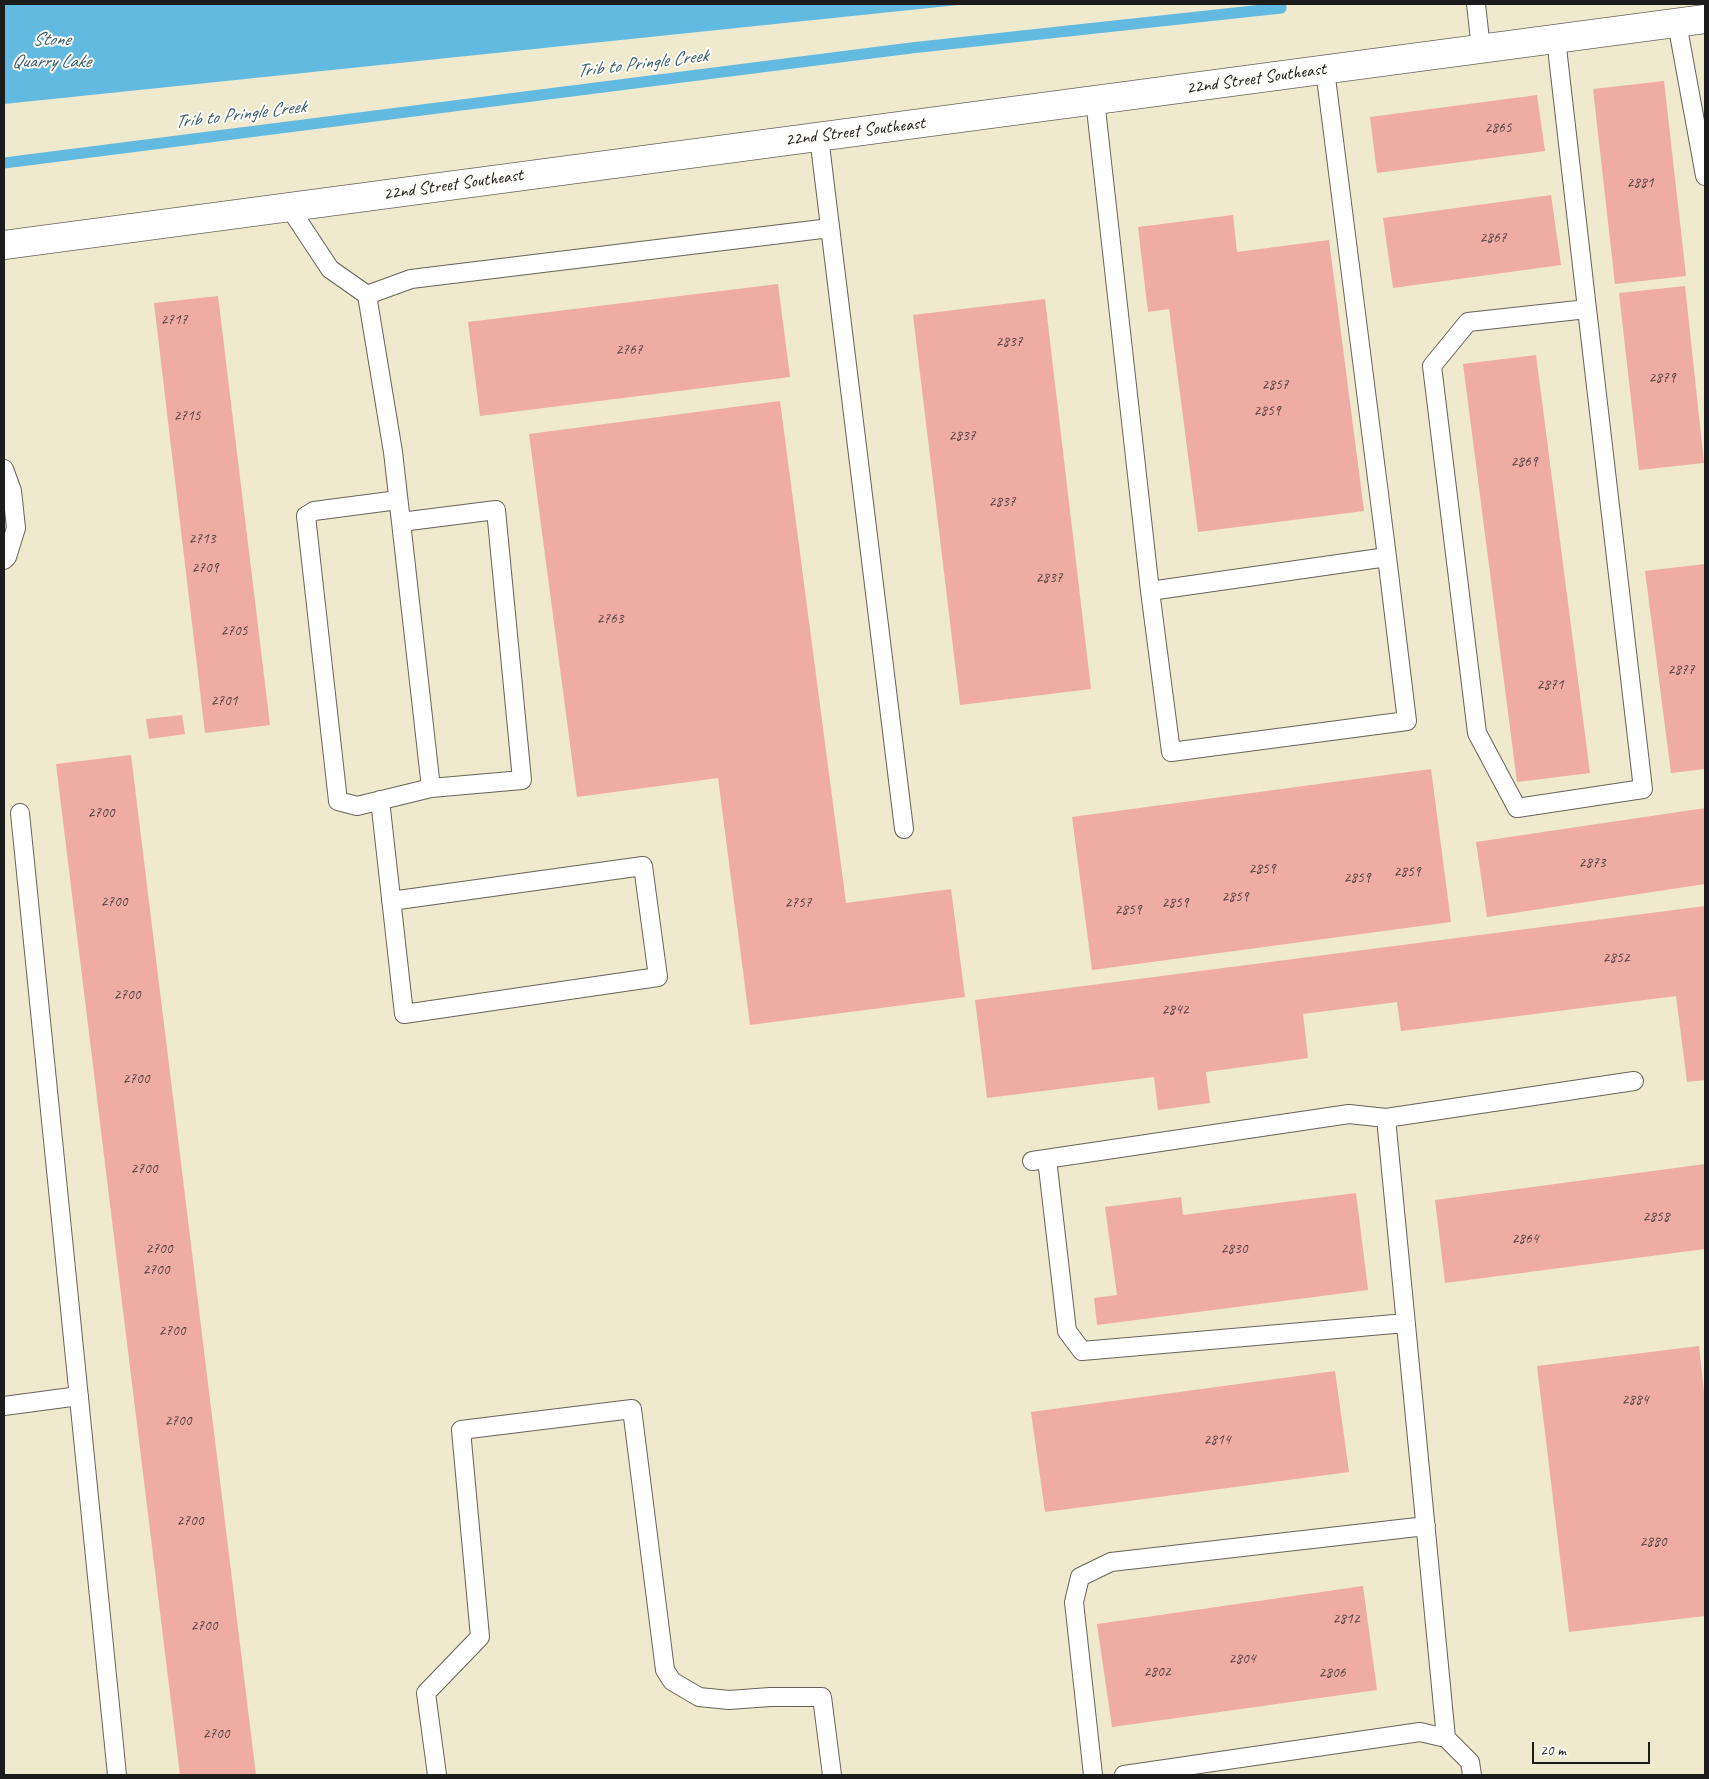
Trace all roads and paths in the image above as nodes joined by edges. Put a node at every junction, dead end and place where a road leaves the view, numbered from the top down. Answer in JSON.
{"nodes":[{"id":1,"x":1476,"y":4,"type":"edge"},
{"id":2,"x":1691,"y":17,"type":"edge"},
{"id":3,"x":1556,"y":39,"type":"junction"},
{"id":4,"x":1481,"y":49,"type":"junction"},
{"id":5,"x":1325,"y":70,"type":"junction"},
{"id":6,"x":1095,"y":100,"type":"junction"},
{"id":7,"x":819,"y":137,"type":"junction"},
{"id":8,"x":1705,"y":176,"type":"edge"},
{"id":9,"x":289,"y":207,"type":"junction"},
{"id":10,"x":830,"y":228,"type":"junction"},
{"id":11,"x":4,"y":245,"type":"edge"},
{"id":12,"x":366,"y":295,"type":"junction"},
{"id":13,"x":1587,"y":309,"type":"junction"},
{"id":14,"x":4,"y":469,"type":"edge"},
{"id":15,"x":398,"y":500,"type":"junction"},
{"id":16,"x":400,"y":522,"type":"junction"},
{"id":17,"x":1387,"y":557,"type":"junction"},
{"id":18,"x":4,"y":560,"type":"edge"},
{"id":19,"x":1150,"y":591,"type":"junction"},
{"id":20,"x":431,"y":788,"type":"junction"},
{"id":21,"x":380,"y":800,"type":"junction"},
{"id":22,"x":20,"y":813,"type":"dead end"},
{"id":23,"x":904,"y":828,"type":"dead end"},
{"id":24,"x":391,"y":900,"type":"junction"},
{"id":25,"x":1634,"y":1081,"type":"dead end"},
{"id":26,"x":1386,"y":1118,"type":"junction"},
{"id":27,"x":1406,"y":1323,"type":"junction"},
{"id":28,"x":79,"y":1396,"type":"junction"},
{"id":29,"x":4,"y":1406,"type":"edge"},
{"id":30,"x":1426,"y":1526,"type":"junction"},
{"id":31,"x":1446,"y":1738,"type":"junction"},
{"id":32,"x":117,"y":1775,"type":"edge"},
{"id":33,"x":437,"y":1775,"type":"edge"},
{"id":34,"x":832,"y":1775,"type":"edge"},
{"id":35,"x":1093,"y":1775,"type":"edge"},
{"id":36,"x":1124,"y":1775,"type":"edge"},
{"id":37,"x":1472,"y":1775,"type":"edge"}],
"edges":[{"from":1,"to":4,"type":"lane"},
{"from":2,"to":3,"type":"street","name":"22nd Street Southeast"},
{"from":2,"to":8,"type":"lane"},
{"from":3,"to":4,"type":"street","name":"22nd Street Southeast"},
{"from":3,"to":13,"type":"lane"},
{"from":4,"to":5,"type":"street","name":"22nd Street Southeast"},
{"from":5,"to":6,"type":"street","name":"22nd Street Southeast"},
{"from":5,"to":17,"type":"lane"},
{"from":6,"to":7,"type":"street","name":"22nd Street Southeast"},
{"from":6,"to":19,"type":"lane"},
{"from":7,"to":9,"type":"street","name":"22nd Street Southeast"},
{"from":7,"to":10,"type":"lane"},
{"from":9,"to":11,"type":"street","name":"22nd Street Southeast"},
{"from":9,"to":12,"type":"lane"},
{"from":10,"to":12,"type":"lane"},
{"from":10,"to":23,"type":"lane"},
{"from":12,"to":15,"type":"lane"},
{"from":13,"to":13,"type":"lane"},
{"from":14,"to":18,"type":"lane"},
{"from":15,"to":16,"type":"lane"},
{"from":15,"to":21,"type":"lane"},
{"from":16,"to":20,"type":"lane"},
{"from":16,"to":20,"type":"lane"},
{"from":17,"to":19,"type":"lane"},
{"from":17,"to":19,"type":"lane"},
{"from":20,"to":21,"type":"lane"},
{"from":21,"to":24,"type":"lane"},
{"from":22,"to":28,"type":"lane"},
{"from":24,"to":24,"type":"lane"},
{"from":25,"to":26,"type":"lane"},
{"from":26,"to":27,"type":"lane"},
{"from":26,"to":27,"type":"lane"},
{"from":27,"to":30,"type":"lane"},
{"from":28,"to":29,"type":"lane"},
{"from":28,"to":32,"type":"lane"},
{"from":30,"to":31,"type":"lane"},
{"from":30,"to":35,"type":"lane"},
{"from":31,"to":36,"type":"lane"},
{"from":31,"to":37,"type":"lane"},
{"from":33,"to":34,"type":"lane"}]}
